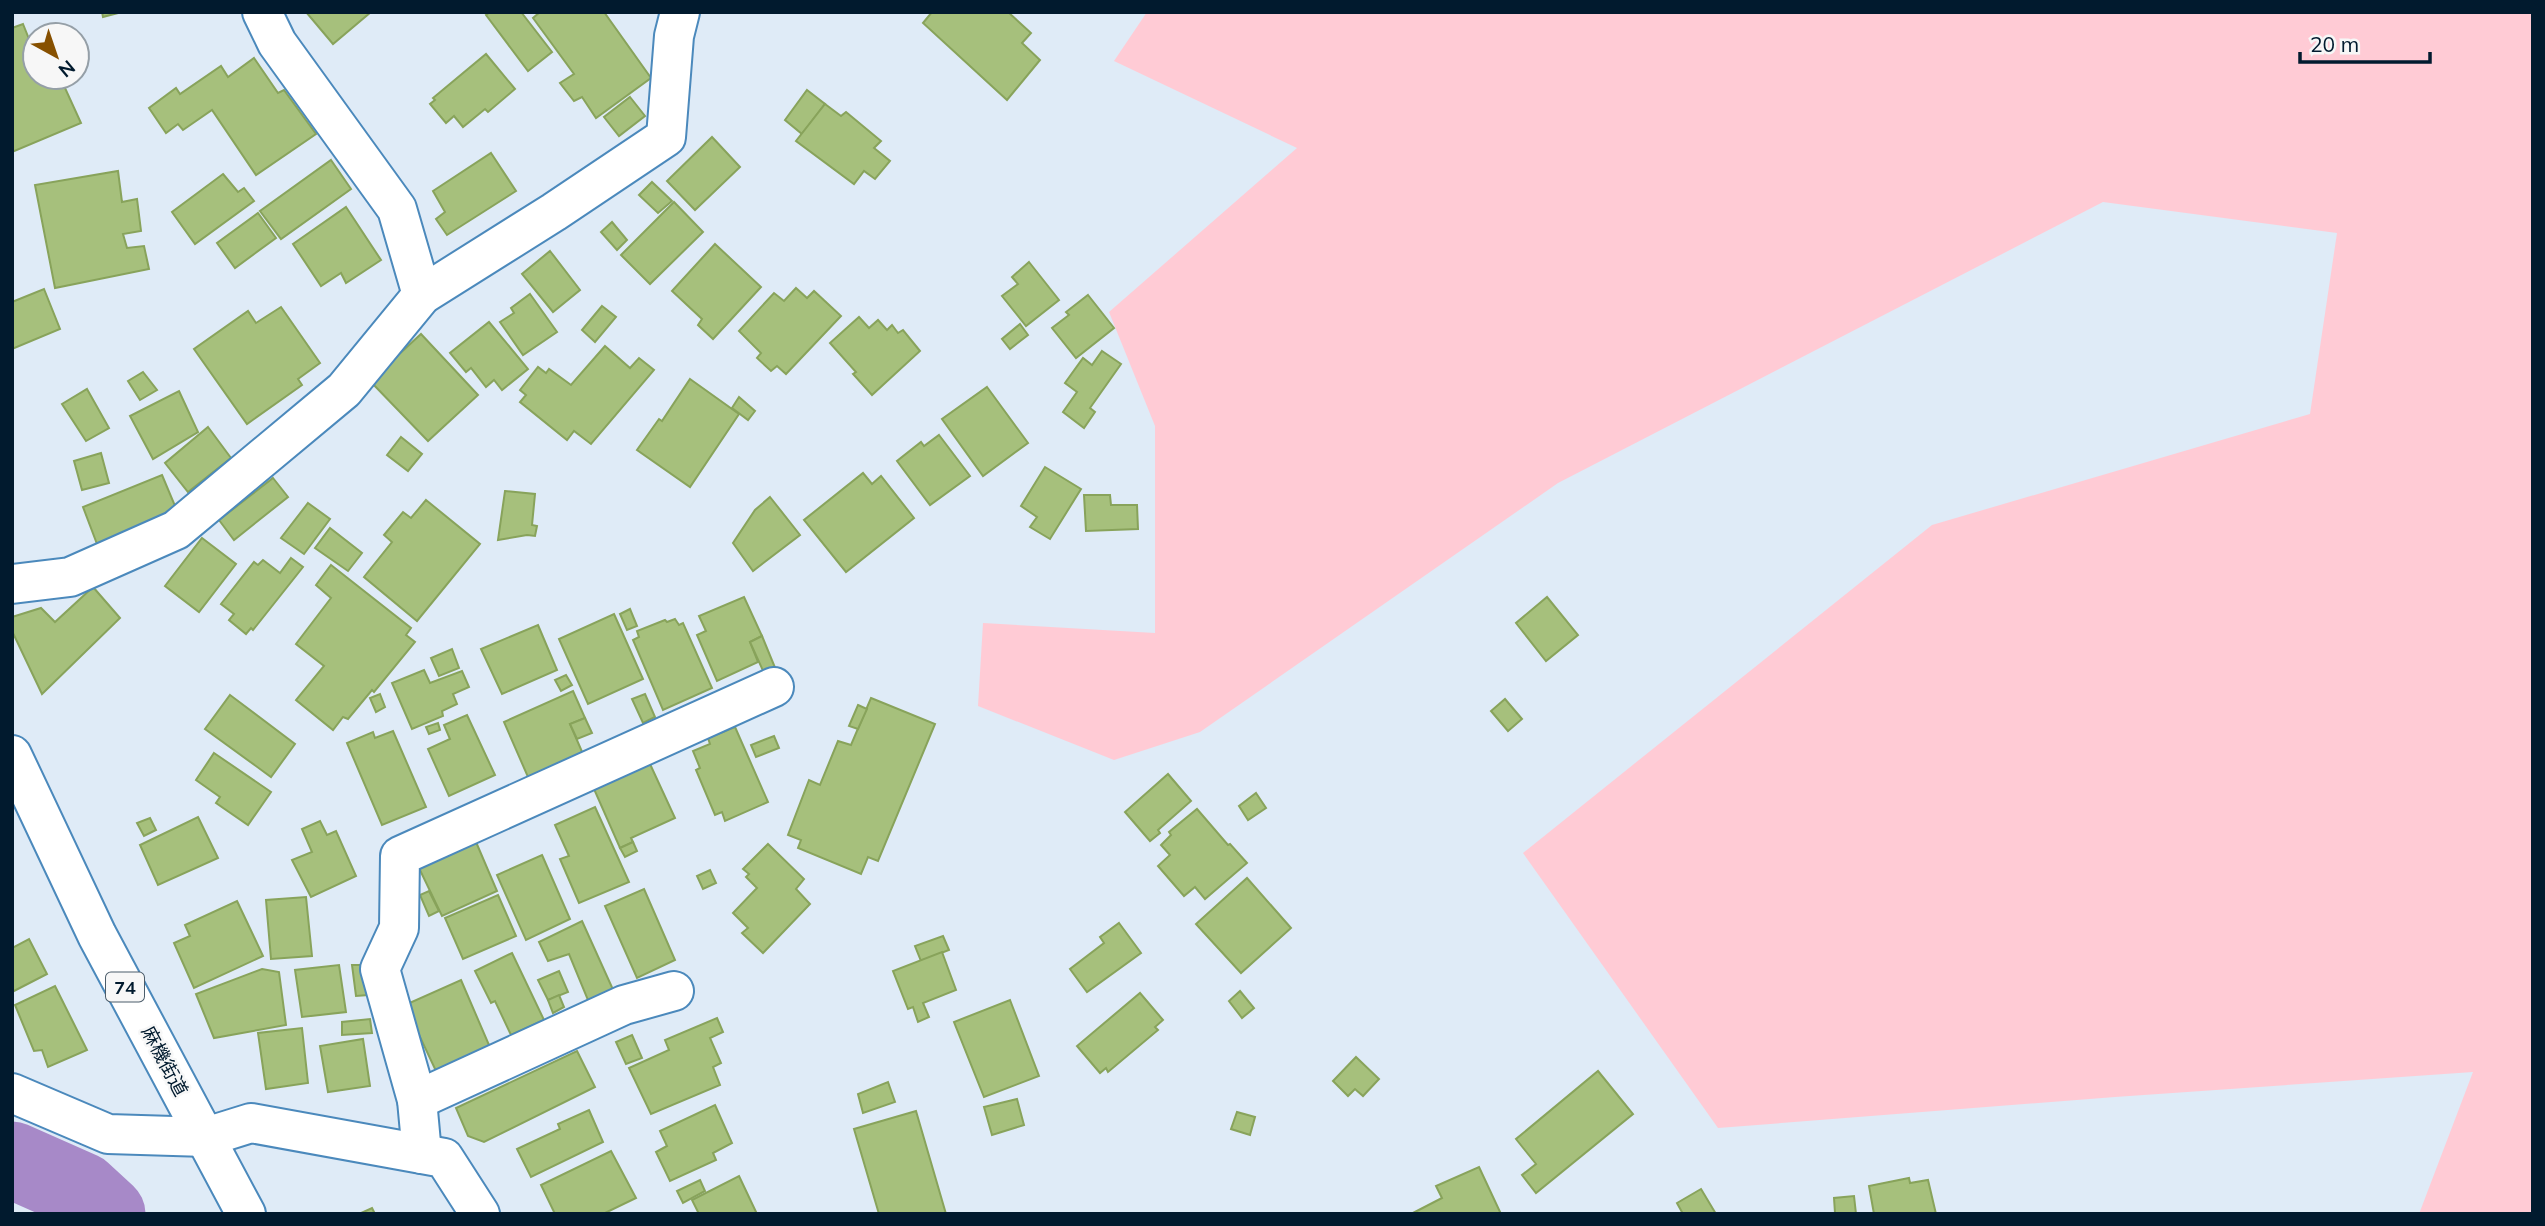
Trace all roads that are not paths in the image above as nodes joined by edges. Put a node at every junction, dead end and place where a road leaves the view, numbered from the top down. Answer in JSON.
{"nodes":[{"id":1,"x":262,"y":12,"type":"edge"},
{"id":2,"x":680,"y":12,"type":"edge"},
{"id":3,"x":422,"y":295,"type":"junction"},
{"id":4,"x":12,"y":584,"type":"edge"},
{"id":5,"x":774,"y":687,"type":"dead end"},
{"id":6,"x":12,"y":755,"type":"edge"},
{"id":7,"x":674,"y":990,"type":"dead end"},
{"id":8,"x":12,"y":1093,"type":"edge"},
{"id":9,"x":417,"y":1100,"type":"junction"},
{"id":10,"x":206,"y":1137,"type":"junction"},
{"id":11,"x":422,"y":1154,"type":"junction"},
{"id":12,"x":246,"y":1214,"type":"edge"},
{"id":13,"x":480,"y":1214,"type":"edge"}],
"edges":[{"from":1,"to":3,"type":"street"},
{"from":2,"to":3,"type":"street"},
{"from":3,"to":4,"type":"street"},
{"from":5,"to":9,"type":"street"},
{"from":6,"to":10,"type":"street","name":"麻機街道","number":"74"},
{"from":7,"to":9,"type":"street"},
{"from":8,"to":10,"type":"street"},
{"from":9,"to":11,"type":"street"},
{"from":10,"to":11,"type":"street"},
{"from":10,"to":12,"type":"street","name":"麻機街道","number":"74"},
{"from":11,"to":13,"type":"street"}]}
